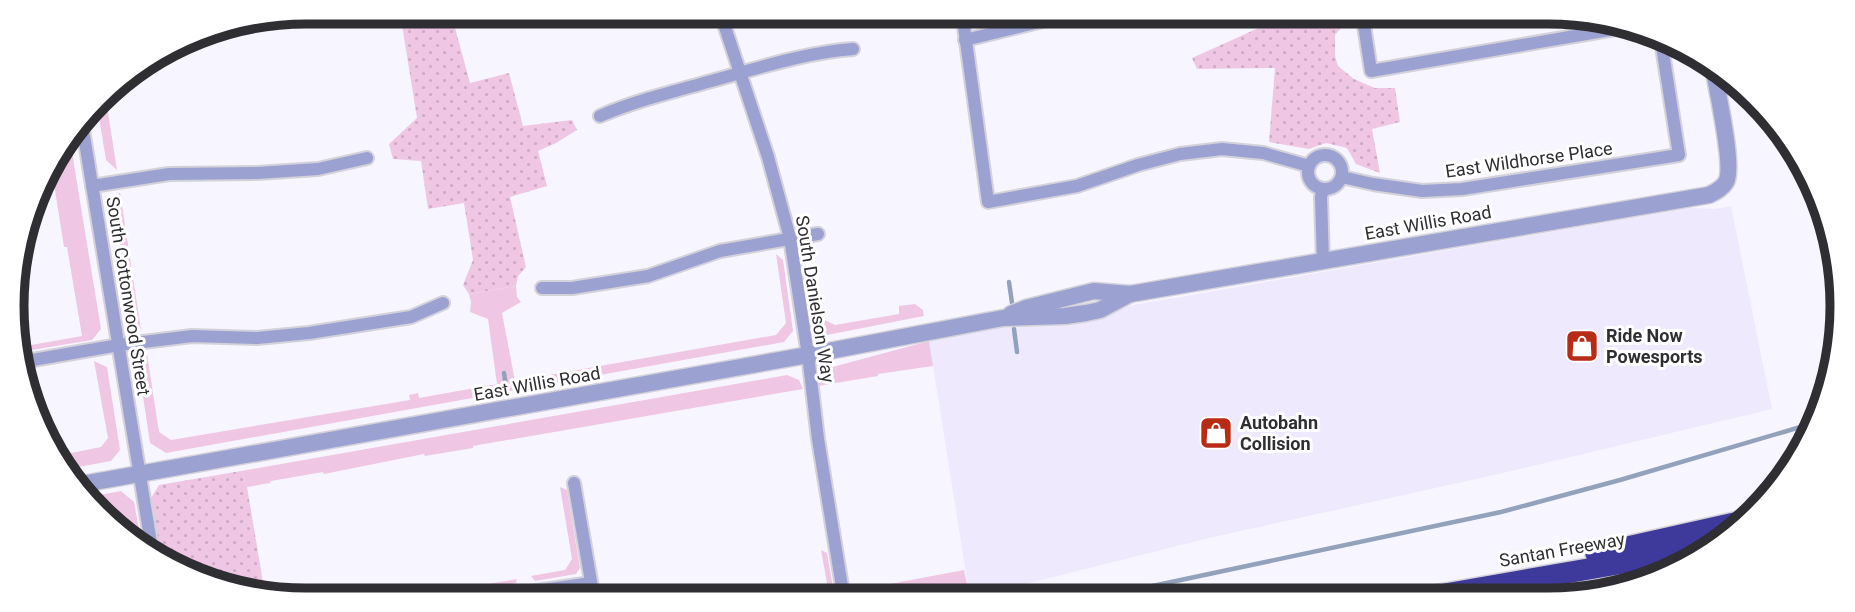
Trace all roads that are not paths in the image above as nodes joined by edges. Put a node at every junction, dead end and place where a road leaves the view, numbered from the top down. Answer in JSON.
{"nodes":[{"id":1,"x":724,"y":24,"type":"edge"},
{"id":2,"x":963,"y":24,"type":"edge"},
{"id":3,"x":1031,"y":24,"type":"edge"},
{"id":4,"x":1364,"y":24,"type":"edge"},
{"id":5,"x":1606,"y":31,"type":"edge"},
{"id":6,"x":965,"y":40,"type":"junction"},
{"id":7,"x":853,"y":49,"type":"dead end"},
{"id":8,"x":1662,"y":49,"type":"edge"},
{"id":9,"x":740,"y":73,"type":"junction"},
{"id":10,"x":1715,"y":80,"type":"edge"},
{"id":11,"x":600,"y":116,"type":"dead end"},
{"id":12,"x":84,"y":134,"type":"edge"},
{"id":13,"x":367,"y":158,"type":"dead end"},
{"id":14,"x":1309,"y":166,"type":"junction"},
{"id":15,"x":1342,"y":177,"type":"junction"},
{"id":16,"x":92,"y":186,"type":"junction"},
{"id":17,"x":1323,"y":189,"type":"junction"},
{"id":18,"x":818,"y":234,"type":"dead end"},
{"id":19,"x":790,"y":238,"type":"junction"},
{"id":20,"x":1323,"y":261,"type":"junction"},
{"id":21,"x":542,"y":288,"type":"dead end"},
{"id":22,"x":443,"y":303,"type":"dead end"},
{"id":23,"x":119,"y":345,"type":"junction"},
{"id":24,"x":808,"y":355,"type":"junction"},
{"id":25,"x":30,"y":360,"type":"edge"},
{"id":26,"x":139,"y":474,"type":"junction"},
{"id":27,"x":88,"y":483,"type":"edge"},
{"id":28,"x":574,"y":483,"type":"dead end"},
{"id":29,"x":1725,"y":525,"type":"edge"},
{"id":30,"x":150,"y":540,"type":"edge"},
{"id":31,"x":1686,"y":552,"type":"edge"},
{"id":32,"x":591,"y":583,"type":"junction"},
{"id":33,"x":1483,"y":587,"type":"junction"},
{"id":34,"x":557,"y":588,"type":"edge"},
{"id":35,"x":592,"y":588,"type":"edge"},
{"id":36,"x":842,"y":588,"type":"edge"},
{"id":37,"x":1477,"y":588,"type":"edge"}],
"edges":[{"from":1,"to":9,"type":"street","name":"South Danielson Way"},
{"from":2,"to":6,"type":"street"},
{"from":3,"to":6,"type":"street"},
{"from":4,"to":5,"type":"street"},
{"from":6,"to":14,"type":"street"},
{"from":7,"to":9,"type":"street"},
{"from":8,"to":15,"type":"street","name":"East Wildhorse Place"},
{"from":9,"to":11,"type":"street"},
{"from":9,"to":19,"type":"street","name":"South Danielson Way"},
{"from":10,"to":20,"type":"street","name":"East Willis Road"},
{"from":12,"to":16,"type":"street","name":"South Cottonwood Street"},
{"from":13,"to":16,"type":"street"},
{"from":14,"to":15,"type":"street"},
{"from":14,"to":17,"type":"street"},
{"from":15,"to":17,"type":"street"},
{"from":16,"to":23,"type":"street","name":"South Cottonwood Street"},
{"from":17,"to":20,"type":"street"},
{"from":18,"to":19,"type":"street"},
{"from":19,"to":21,"type":"street"},
{"from":19,"to":24,"type":"street","name":"South Danielson Way"},
{"from":20,"to":24,"type":"street","name":"East Willis Road"},
{"from":22,"to":23,"type":"street"},
{"from":23,"to":25,"type":"street"},
{"from":23,"to":26,"type":"street","name":"South Cottonwood Street"},
{"from":24,"to":26,"type":"street","name":"East Willis Road"},
{"from":24,"to":36,"type":"street","name":"South Danielson Way"},
{"from":26,"to":27,"type":"street","name":"East Willis Road"},
{"from":26,"to":30,"type":"street","name":"South Cottonwood Street"},
{"from":28,"to":32,"type":"street"},
{"from":29,"to":33,"type":"highway"},
{"from":31,"to":33,"type":"highway","name":"Santan Freeway"},
{"from":32,"to":34,"type":"street"},
{"from":32,"to":35,"type":"street"},
{"from":33,"to":37,"type":"highway","name":"Santan Freeway"}]}
